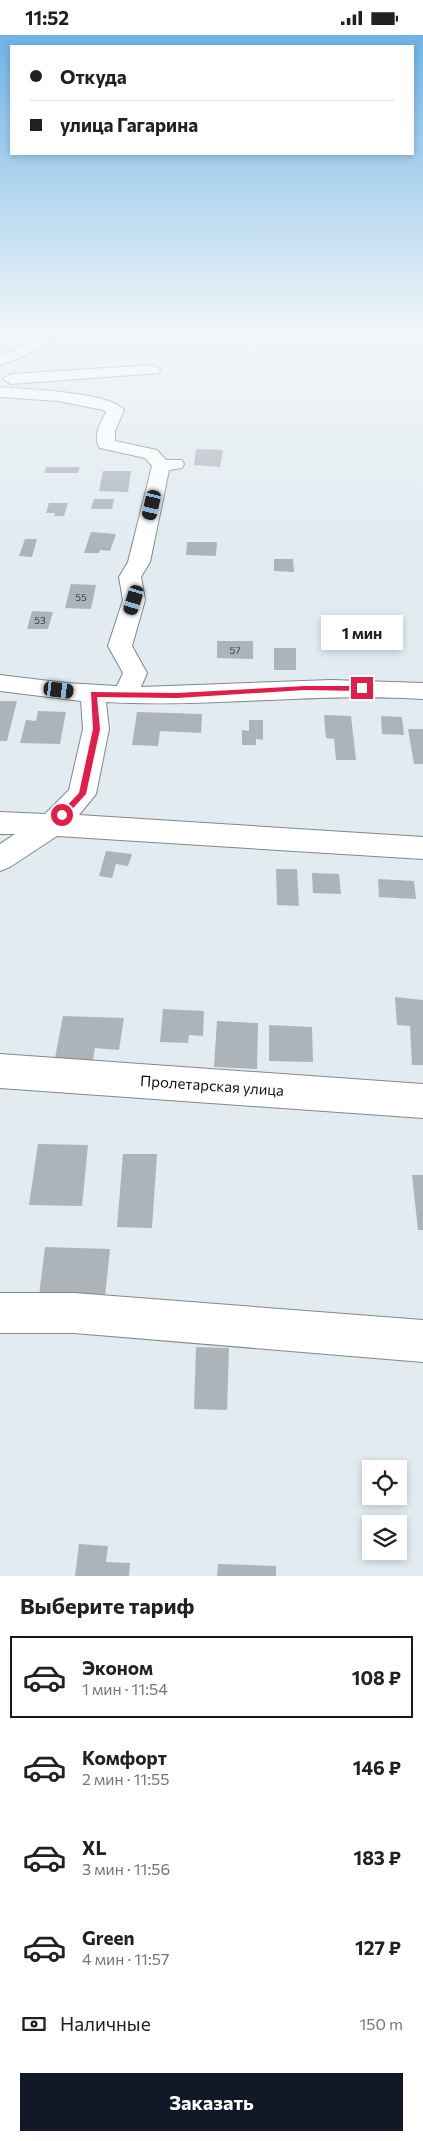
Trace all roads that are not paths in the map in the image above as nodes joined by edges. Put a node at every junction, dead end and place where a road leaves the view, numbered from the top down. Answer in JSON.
{"nodes":[{"id":1,"x":98,"y":404,"type":"edge"},
{"id":2,"x":0,"y":683,"type":"edge"},
{"id":3,"x":423,"y":691,"type":"edge"},
{"id":4,"x":93,"y":694,"type":"junction"},
{"id":5,"x":126,"y":694,"type":"junction"},
{"id":6,"x":0,"y":823,"type":"edge"},
{"id":7,"x":52,"y":825,"type":"junction"},
{"id":8,"x":423,"y":848,"type":"edge"},
{"id":9,"x":0,"y":859,"type":"edge"},
{"id":10,"x":0,"y":1071,"type":"edge"},
{"id":11,"x":423,"y":1101,"type":"edge"},
{"id":12,"x":0,"y":1313,"type":"edge"},
{"id":13,"x":423,"y":1341,"type":"edge"}],
"edges":[{"from":1,"to":5,"type":"street"},
{"from":2,"to":4,"type":"street"},
{"from":3,"to":5,"type":"street"},
{"from":4,"to":5,"type":"street"},
{"from":4,"to":7,"type":"street"},
{"from":6,"to":7,"type":"street"},
{"from":7,"to":8,"type":"street"},
{"from":7,"to":9,"type":"street"},
{"from":10,"to":11,"type":"street","name":"Пролетарская улица"},
{"from":12,"to":13,"type":"street"}]}
